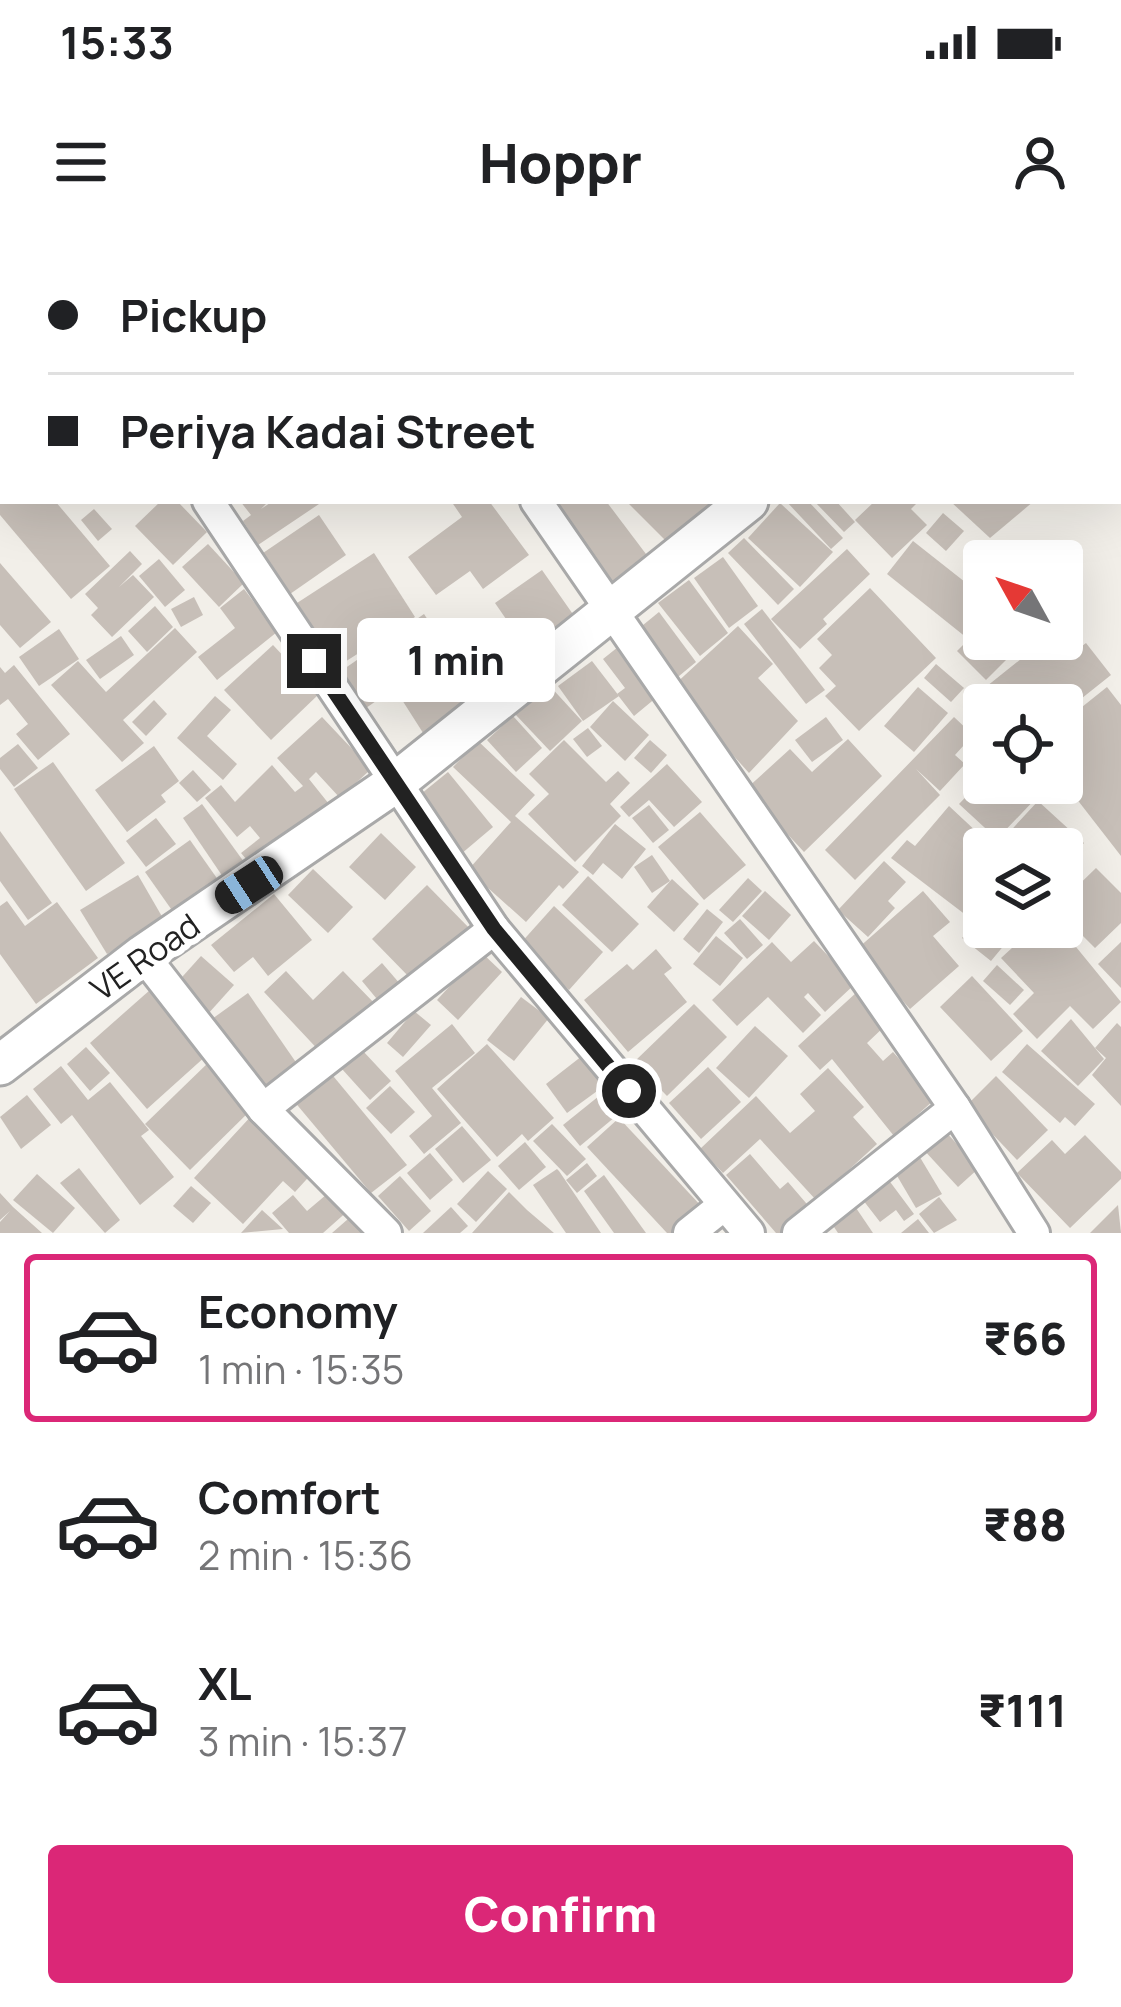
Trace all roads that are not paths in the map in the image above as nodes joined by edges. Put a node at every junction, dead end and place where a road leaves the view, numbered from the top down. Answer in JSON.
{"nodes":[{"id":1,"x":210,"y":504,"type":"edge"},
{"id":2,"x":538,"y":504,"type":"edge"},
{"id":3,"x":744,"y":504,"type":"edge"},
{"id":4,"x":615,"y":612,"type":"junction"},
{"id":5,"x":394,"y":782,"type":"junction"},
{"id":6,"x":494,"y":929,"type":"junction"},
{"id":7,"x":143,"y":955,"type":"junction"},
{"id":8,"x":0,"y":1065,"type":"edge"},
{"id":9,"x":956,"y":1108,"type":"junction"},
{"id":10,"x":263,"y":1109,"type":"junction"},
{"id":11,"x":724,"y":1204,"type":"junction"},
{"id":12,"x":386,"y":1233,"type":"edge"},
{"id":13,"x":688,"y":1233,"type":"edge"},
{"id":14,"x":749,"y":1233,"type":"edge"},
{"id":15,"x":798,"y":1233,"type":"edge"},
{"id":16,"x":1034,"y":1233,"type":"edge"}],
"edges":[{"from":1,"to":5,"type":"street"},
{"from":2,"to":4,"type":"street"},
{"from":3,"to":4,"type":"street","name":"VE Road"},
{"from":4,"to":5,"type":"street","name":"VE Road"},
{"from":4,"to":9,"type":"street"},
{"from":5,"to":6,"type":"street"},
{"from":5,"to":7,"type":"street","name":"VE Road"},
{"from":6,"to":10,"type":"street"},
{"from":6,"to":11,"type":"street"},
{"from":7,"to":8,"type":"street","name":"VE Road"},
{"from":7,"to":10,"type":"street"},
{"from":9,"to":15,"type":"street"},
{"from":9,"to":16,"type":"street"},
{"from":10,"to":12,"type":"street"},
{"from":11,"to":13,"type":"street"},
{"from":11,"to":14,"type":"street"}]}
